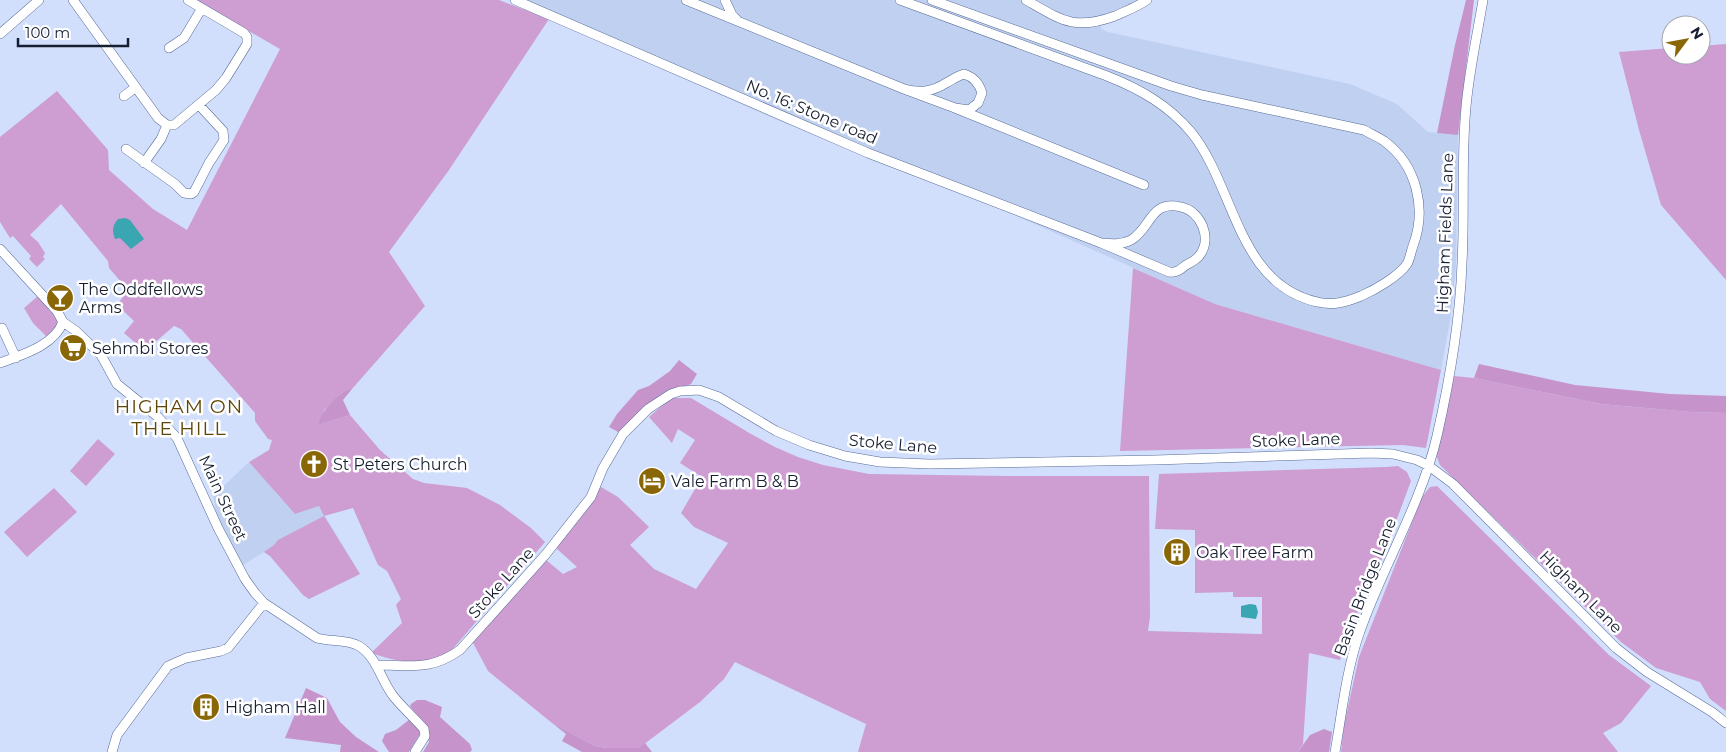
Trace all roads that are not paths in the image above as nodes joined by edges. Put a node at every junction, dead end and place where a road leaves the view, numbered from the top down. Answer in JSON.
{"nodes":[{"id":1,"x":39,"y":0,"type":"edge"},
{"id":2,"x":73,"y":0,"type":"edge"},
{"id":3,"x":188,"y":0,"type":"edge"},
{"id":4,"x":515,"y":0,"type":"edge"},
{"id":5,"x":725,"y":0,"type":"edge"},
{"id":6,"x":900,"y":0,"type":"edge"},
{"id":7,"x":932,"y":0,"type":"edge"},
{"id":8,"x":1026,"y":0,"type":"edge"},
{"id":9,"x":1146,"y":0,"type":"edge"},
{"id":10,"x":1483,"y":0,"type":"edge"},
{"id":11,"x":689,"y":1,"type":"edge"},
{"id":12,"x":202,"y":8,"type":"junction"},
{"id":13,"x":756,"y":28,"type":"junction"},
{"id":14,"x":0,"y":34,"type":"edge"},
{"id":15,"x":169,"y":48,"type":"dead end"},
{"id":16,"x":136,"y":88,"type":"junction"},
{"id":17,"x":904,"y":89,"type":"junction"},
{"id":18,"x":124,"y":96,"type":"dead end"},
{"id":19,"x":199,"y":104,"type":"junction"},
{"id":20,"x":955,"y":108,"type":"junction"},
{"id":21,"x":167,"y":124,"type":"junction"},
{"id":22,"x":126,"y":149,"type":"dead end"},
{"id":23,"x":144,"y":163,"type":"junction"},
{"id":24,"x":1144,"y":185,"type":"dead end"},
{"id":25,"x":1101,"y":244,"type":"junction"},
{"id":26,"x":0,"y":249,"type":"edge"},
{"id":27,"x":63,"y":322,"type":"junction"},
{"id":28,"x":2,"y":328,"type":"dead end"},
{"id":29,"x":16,"y":358,"type":"junction"},
{"id":30,"x":0,"y":364,"type":"edge"},
{"id":31,"x":1429,"y":466,"type":"junction"},
{"id":32,"x":264,"y":603,"type":"junction"},
{"id":33,"x":377,"y":665,"type":"junction"},
{"id":34,"x":1726,"y":723,"type":"edge"},
{"id":35,"x":112,"y":752,"type":"edge"},
{"id":36,"x":415,"y":752,"type":"edge"},
{"id":37,"x":1334,"y":752,"type":"edge"}],
"edges":[{"from":1,"to":14,"type":"street"},
{"from":2,"to":16,"type":"street"},
{"from":3,"to":12,"type":"street"},
{"from":4,"to":25,"type":"street","name":"No. 16: Stone road"},
{"from":5,"to":13,"type":"street"},
{"from":6,"to":7,"type":"street"},
{"from":8,"to":9,"type":"street"},
{"from":10,"to":31,"type":"street","name":"Higham Fields Lane"},
{"from":11,"to":13,"type":"street"},
{"from":12,"to":15,"type":"street"},
{"from":12,"to":19,"type":"street"},
{"from":13,"to":17,"type":"street"},
{"from":16,"to":18,"type":"street"},
{"from":16,"to":21,"type":"street"},
{"from":17,"to":20,"type":"street"},
{"from":17,"to":20,"type":"street"},
{"from":19,"to":21,"type":"street"},
{"from":19,"to":23,"type":"street"},
{"from":20,"to":24,"type":"street"},
{"from":21,"to":23,"type":"street"},
{"from":22,"to":23,"type":"street"},
{"from":25,"to":25,"type":"street","name":"No. 16: Stone road"},
{"from":26,"to":27,"type":"street","name":"Main Street"},
{"from":27,"to":29,"type":"street"},
{"from":27,"to":32,"type":"street","name":"Main Street"},
{"from":28,"to":29,"type":"street"},
{"from":29,"to":30,"type":"street"},
{"from":31,"to":33,"type":"street","name":"Stoke Lane"},
{"from":31,"to":34,"type":"street","name":"Higham Lane"},
{"from":31,"to":37,"type":"street","name":"Basin Bridge Lane"},
{"from":32,"to":33,"type":"street","name":"Main Street"},
{"from":32,"to":35,"type":"street"},
{"from":33,"to":36,"type":"street"}]}
